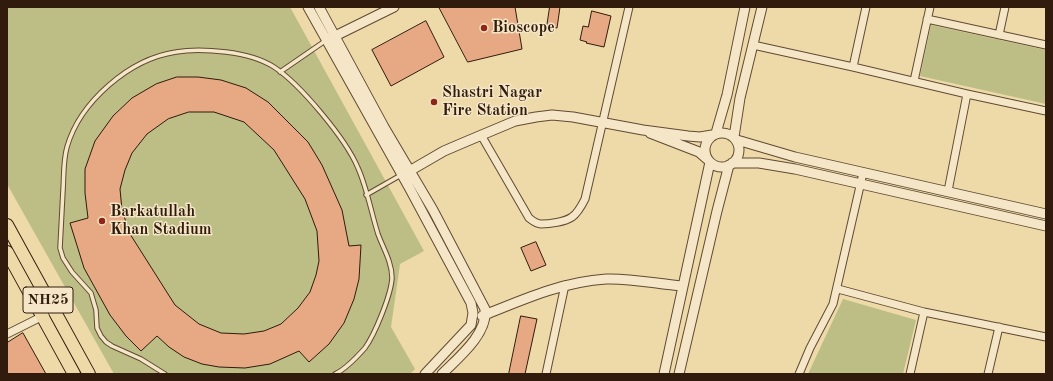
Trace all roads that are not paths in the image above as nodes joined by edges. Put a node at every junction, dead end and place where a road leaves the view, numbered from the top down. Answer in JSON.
{"nodes":[{"id":1,"x":308,"y":7,"type":"edge"},
{"id":2,"x":319,"y":7,"type":"edge"},
{"id":3,"x":394,"y":7,"type":"edge"},
{"id":4,"x":629,"y":7,"type":"edge"},
{"id":5,"x":745,"y":7,"type":"edge"},
{"id":6,"x":762,"y":7,"type":"edge"},
{"id":7,"x":866,"y":7,"type":"edge"},
{"id":8,"x":930,"y":7,"type":"edge"},
{"id":9,"x":1005,"y":7,"type":"edge"},
{"id":10,"x":927,"y":18,"type":"junction"},
{"id":11,"x":999,"y":35,"type":"junction"},
{"id":12,"x":330,"y":38,"type":"junction"},
{"id":13,"x":753,"y":45,"type":"junction"},
{"id":14,"x":1046,"y":45,"type":"edge"},
{"id":15,"x":854,"y":67,"type":"junction"},
{"id":16,"x":280,"y":72,"type":"junction"},
{"id":17,"x":914,"y":81,"type":"junction"},
{"id":18,"x":967,"y":94,"type":"junction"},
{"id":19,"x":1046,"y":111,"type":"edge"},
{"id":20,"x":602,"y":123,"type":"junction"},
{"id":21,"x":643,"y":130,"type":"junction"},
{"id":22,"x":714,"y":134,"type":"junction"},
{"id":23,"x":481,"y":135,"type":"junction"},
{"id":24,"x":735,"y":139,"type":"junction"},
{"id":25,"x":708,"y":160,"type":"junction"},
{"id":26,"x":731,"y":164,"type":"junction"},
{"id":27,"x":410,"y":170,"type":"junction"},
{"id":28,"x":863,"y":173,"type":"junction"},
{"id":29,"x":401,"y":175,"type":"junction"},
{"id":30,"x":861,"y":184,"type":"junction"},
{"id":31,"x":948,"y":191,"type":"junction"},
{"id":32,"x":366,"y":195,"type":"junction"},
{"id":33,"x":1046,"y":214,"type":"edge"},
{"id":34,"x":7,"y":225,"type":"edge"},
{"id":35,"x":1046,"y":226,"type":"edge"},
{"id":36,"x":7,"y":252,"type":"edge"},
{"id":37,"x":565,"y":285,"type":"junction"},
{"id":38,"x":682,"y":286,"type":"junction"},
{"id":39,"x":838,"y":289,"type":"junction"},
{"id":40,"x":54,"y":310,"type":"junction"},
{"id":41,"x":924,"y":312,"type":"junction"},
{"id":42,"x":486,"y":314,"type":"junction"},
{"id":43,"x":42,"y":317,"type":"junction"},
{"id":44,"x":472,"y":320,"type":"junction"},
{"id":45,"x":999,"y":327,"type":"junction"},
{"id":46,"x":7,"y":334,"type":"edge"},
{"id":47,"x":1046,"y":336,"type":"edge"},
{"id":48,"x":74,"y":374,"type":"edge"},
{"id":49,"x":89,"y":374,"type":"edge"},
{"id":50,"x":165,"y":374,"type":"edge"},
{"id":51,"x":337,"y":374,"type":"edge"},
{"id":52,"x":425,"y":374,"type":"edge"},
{"id":53,"x":442,"y":374,"type":"edge"},
{"id":54,"x":546,"y":374,"type":"edge"},
{"id":55,"x":664,"y":374,"type":"edge"},
{"id":56,"x":679,"y":374,"type":"edge"},
{"id":57,"x":799,"y":374,"type":"edge"},
{"id":58,"x":910,"y":374,"type":"edge"},
{"id":59,"x":988,"y":374,"type":"edge"}],
"edges":[{"from":1,"to":12,"type":"street"},
{"from":2,"to":12,"type":"street"},
{"from":3,"to":12,"type":"street"},
{"from":4,"to":20,"type":"street"},
{"from":5,"to":22,"type":"street"},
{"from":6,"to":13,"type":"street"},
{"from":7,"to":15,"type":"street"},
{"from":8,"to":10,"type":"street"},
{"from":9,"to":11,"type":"street"},
{"from":10,"to":11,"type":"street"},
{"from":10,"to":17,"type":"street"},
{"from":11,"to":14,"type":"street"},
{"from":12,"to":16,"type":"lane"},
{"from":12,"to":27,"type":"street"},
{"from":12,"to":29,"type":"street"},
{"from":13,"to":15,"type":"street"},
{"from":13,"to":24,"type":"street"},
{"from":15,"to":17,"type":"street"},
{"from":16,"to":32,"type":"lane"},
{"from":16,"to":50,"type":"lane"},
{"from":17,"to":18,"type":"street"},
{"from":18,"to":19,"type":"street"},
{"from":18,"to":31,"type":"street"},
{"from":20,"to":21,"type":"street"},
{"from":20,"to":23,"type":"street"},
{"from":20,"to":23,"type":"street"},
{"from":21,"to":22,"type":"street"},
{"from":21,"to":25,"type":"street"},
{"from":22,"to":24,"type":"street"},
{"from":22,"to":25,"type":"street"},
{"from":23,"to":27,"type":"street"},
{"from":24,"to":26,"type":"street"},
{"from":24,"to":28,"type":"street"},
{"from":25,"to":26,"type":"street"},
{"from":25,"to":38,"type":"street"},
{"from":26,"to":30,"type":"street"},
{"from":26,"to":56,"type":"street"},
{"from":27,"to":29,"type":"street"},
{"from":27,"to":42,"type":"street"},
{"from":28,"to":30,"type":"street"},
{"from":28,"to":31,"type":"street"},
{"from":29,"to":32,"type":"lane"},
{"from":29,"to":44,"type":"street"},
{"from":30,"to":35,"type":"street"},
{"from":30,"to":39,"type":"street"},
{"from":31,"to":33,"type":"street"},
{"from":32,"to":51,"type":"lane"},
{"from":34,"to":40,"type":"main road","number":"NH25"},
{"from":36,"to":43,"type":"main road","number":"NH25"},
{"from":37,"to":38,"type":"street"},
{"from":37,"to":42,"type":"street"},
{"from":37,"to":54,"type":"street"},
{"from":38,"to":55,"type":"street"},
{"from":39,"to":41,"type":"street"},
{"from":39,"to":57,"type":"street"},
{"from":40,"to":43,"type":"street"},
{"from":40,"to":49,"type":"main road","number":"NH25"},
{"from":41,"to":45,"type":"street"},
{"from":41,"to":58,"type":"street"},
{"from":42,"to":44,"type":"street"},
{"from":42,"to":53,"type":"street"},
{"from":43,"to":46,"type":"street"},
{"from":43,"to":48,"type":"main road","number":"NH25"},
{"from":44,"to":52,"type":"street"},
{"from":45,"to":47,"type":"street"},
{"from":45,"to":59,"type":"street"}]}
